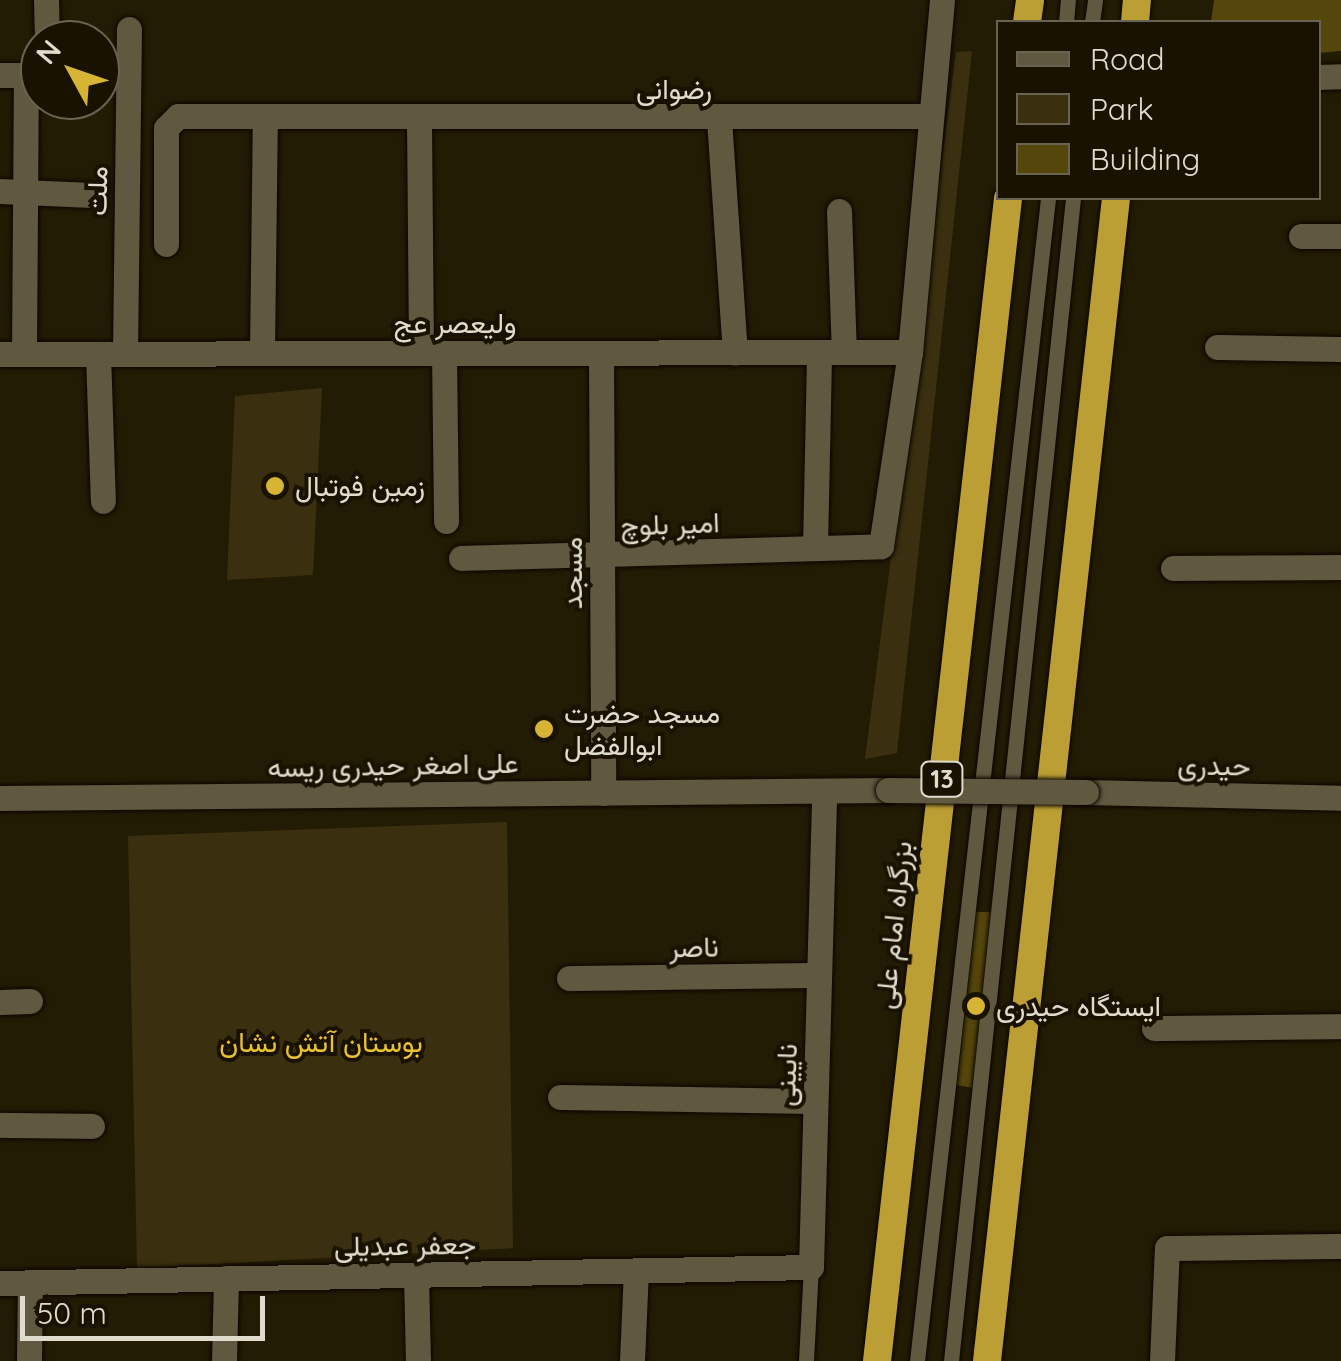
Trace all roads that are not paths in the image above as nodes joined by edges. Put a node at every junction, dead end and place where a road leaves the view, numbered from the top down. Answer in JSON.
{"nodes":[{"id":1,"x":942,"y":0,"type":"edge"},
{"id":2,"x":129,"y":30,"type":"dead end"},
{"id":3,"x":20,"y":101,"type":"edge"},
{"id":4,"x":930,"y":116,"type":"junction"},
{"id":5,"x":265,"y":118,"type":"junction"},
{"id":6,"x":719,"y":119,"type":"junction"},
{"id":7,"x":419,"y":121,"type":"junction"},
{"id":8,"x":13,"y":192,"type":"edge"},
{"id":9,"x":90,"y":195,"type":"dead end"},
{"id":10,"x":1008,"y":200,"type":"edge"},
{"id":11,"x":1048,"y":200,"type":"edge"},
{"id":12,"x":1074,"y":200,"type":"edge"},
{"id":13,"x":1116,"y":200,"type":"edge"},
{"id":14,"x":839,"y":212,"type":"dead end"},
{"id":15,"x":1301,"y":236,"type":"dead end"},
{"id":16,"x":1341,"y":236,"type":"edge"},
{"id":17,"x":166,"y":244,"type":"dead end"},
{"id":18,"x":1217,"y":347,"type":"dead end"},
{"id":19,"x":1341,"y":349,"type":"edge"},
{"id":20,"x":735,"y":352,"type":"junction"},
{"id":21,"x":832,"y":352,"type":"junction"},
{"id":22,"x":910,"y":352,"type":"junction"},
{"id":23,"x":262,"y":353,"type":"junction"},
{"id":24,"x":432,"y":353,"type":"junction"},
{"id":25,"x":600,"y":353,"type":"junction"},
{"id":26,"x":12,"y":354,"type":"edge"},
{"id":27,"x":98,"y":354,"type":"junction"},
{"id":28,"x":125,"y":354,"type":"junction"},
{"id":29,"x":103,"y":501,"type":"dead end"},
{"id":30,"x":446,"y":521,"type":"dead end"},
{"id":31,"x":815,"y":548,"type":"junction"},
{"id":32,"x":602,"y":556,"type":"junction"},
{"id":33,"x":461,"y":558,"type":"dead end"},
{"id":34,"x":1341,"y":567,"type":"edge"},
{"id":35,"x":1173,"y":568,"type":"dead end"},
{"id":36,"x":824,"y":791,"type":"junction"},
{"id":37,"x":1086,"y":792,"type":"joint"},
{"id":38,"x":603,"y":793,"type":"junction"},
{"id":39,"x":0,"y":798,"type":"edge"},
{"id":40,"x":1341,"y":798,"type":"edge"},
{"id":41,"x":819,"y":976,"type":"junction"},
{"id":42,"x":569,"y":978,"type":"dead end"},
{"id":43,"x":30,"y":1001,"type":"dead end"},
{"id":44,"x":0,"y":1002,"type":"edge"},
{"id":45,"x":1341,"y":1026,"type":"edge"},
{"id":46,"x":1154,"y":1028,"type":"dead end"},
{"id":47,"x":560,"y":1097,"type":"dead end"},
{"id":48,"x":815,"y":1101,"type":"junction"},
{"id":49,"x":0,"y":1125,"type":"edge"},
{"id":50,"x":92,"y":1126,"type":"dead end"},
{"id":51,"x":1341,"y":1246,"type":"edge"},
{"id":52,"x":811,"y":1268,"type":"junction"},
{"id":53,"x":636,"y":1271,"type":"junction"},
{"id":54,"x":416,"y":1275,"type":"junction"},
{"id":55,"x":226,"y":1278,"type":"junction"},
{"id":56,"x":0,"y":1282,"type":"edge"},
{"id":57,"x":30,"y":1282,"type":"junction"},
{"id":58,"x":29,"y":1361,"type":"edge"},
{"id":59,"x":224,"y":1361,"type":"edge"},
{"id":60,"x":418,"y":1361,"type":"edge"},
{"id":61,"x":632,"y":1361,"type":"edge"},
{"id":62,"x":806,"y":1361,"type":"edge"},
{"id":63,"x":877,"y":1361,"type":"edge"},
{"id":64,"x":917,"y":1361,"type":"edge"},
{"id":65,"x":951,"y":1361,"type":"edge"},
{"id":66,"x":987,"y":1361,"type":"edge"},
{"id":67,"x":1162,"y":1361,"type":"edge"}],
"edges":[{"from":1,"to":4,"type":"street"},
{"from":2,"to":28,"type":"street","name":"ملت"},
{"from":3,"to":8,"type":"street"},
{"from":4,"to":6,"type":"street","name":"رضوانی"},
{"from":4,"to":22,"type":"street"},
{"from":5,"to":7,"type":"street","name":"رضوانی"},
{"from":5,"to":17,"type":"street","name":"رضوانی"},
{"from":5,"to":23,"type":"street"},
{"from":6,"to":7,"type":"street","name":"رضوانی"},
{"from":6,"to":20,"type":"street"},
{"from":7,"to":24,"type":"street"},
{"from":8,"to":9,"type":"street"},
{"from":8,"to":26,"type":"street"},
{"from":10,"to":63,"type":"highway","name":"بزرگراه امام علی","number":"13"},
{"from":11,"to":64,"type":"lane"},
{"from":12,"to":65,"type":"lane"},
{"from":13,"to":66,"type":"highway"},
{"from":14,"to":21,"type":"street"},
{"from":15,"to":16,"type":"street"},
{"from":18,"to":19,"type":"street"},
{"from":20,"to":21,"type":"street","name":"ولیعصر عج"},
{"from":20,"to":25,"type":"street","name":"ولیعصر عج"},
{"from":21,"to":22,"type":"street","name":"ولیعصر عج"},
{"from":21,"to":31,"type":"street"},
{"from":22,"to":31,"type":"street","name":"امیر بلوچ"},
{"from":23,"to":24,"type":"street","name":"ولیعصر عج"},
{"from":23,"to":28,"type":"street","name":"ولیعصر عج"},
{"from":24,"to":25,"type":"street","name":"ولیعصر عج"},
{"from":24,"to":30,"type":"street"},
{"from":25,"to":32,"type":"street","name":"مسجد"},
{"from":26,"to":27,"type":"street","name":"ولیعصر عج"},
{"from":27,"to":28,"type":"street","name":"ولیعصر عج"},
{"from":27,"to":29,"type":"street"},
{"from":31,"to":32,"type":"street","name":"امیر بلوچ"},
{"from":32,"to":33,"type":"street","name":"امیر بلوچ"},
{"from":32,"to":38,"type":"street","name":"مسجد"},
{"from":34,"to":35,"type":"street"},
{"from":36,"to":37,"type":"street","name":"علی اصغر حیدری ریسه","bridge":true},
{"from":36,"to":38,"type":"street","name":"علی اصغر حیدری ریسه"},
{"from":36,"to":41,"type":"street","name":"نایینی"},
{"from":37,"to":40,"type":"street","name":"حیدری"},
{"from":38,"to":39,"type":"street","name":"علی اصغر حیدری ریسه"},
{"from":41,"to":42,"type":"street","name":"ناصر"},
{"from":41,"to":48,"type":"street","name":"نایینی"},
{"from":43,"to":44,"type":"street"},
{"from":45,"to":46,"type":"street"},
{"from":47,"to":48,"type":"street"},
{"from":48,"to":52,"type":"street","name":"نایینی"},
{"from":49,"to":50,"type":"street"},
{"from":51,"to":67,"type":"street"},
{"from":52,"to":53,"type":"street","name":"جعفر عبدیلی"},
{"from":52,"to":62,"type":"lane","name":"نایینی"},
{"from":53,"to":54,"type":"street","name":"جعفر عبدیلی"},
{"from":53,"to":61,"type":"street"},
{"from":54,"to":55,"type":"street","name":"جعفر عبدیلی"},
{"from":54,"to":60,"type":"street"},
{"from":55,"to":57,"type":"street","name":"جعفر عبدیلی"},
{"from":55,"to":59,"type":"street"},
{"from":56,"to":57,"type":"street","name":"جعفر عبدیلی"},
{"from":57,"to":58,"type":"street"}]}
